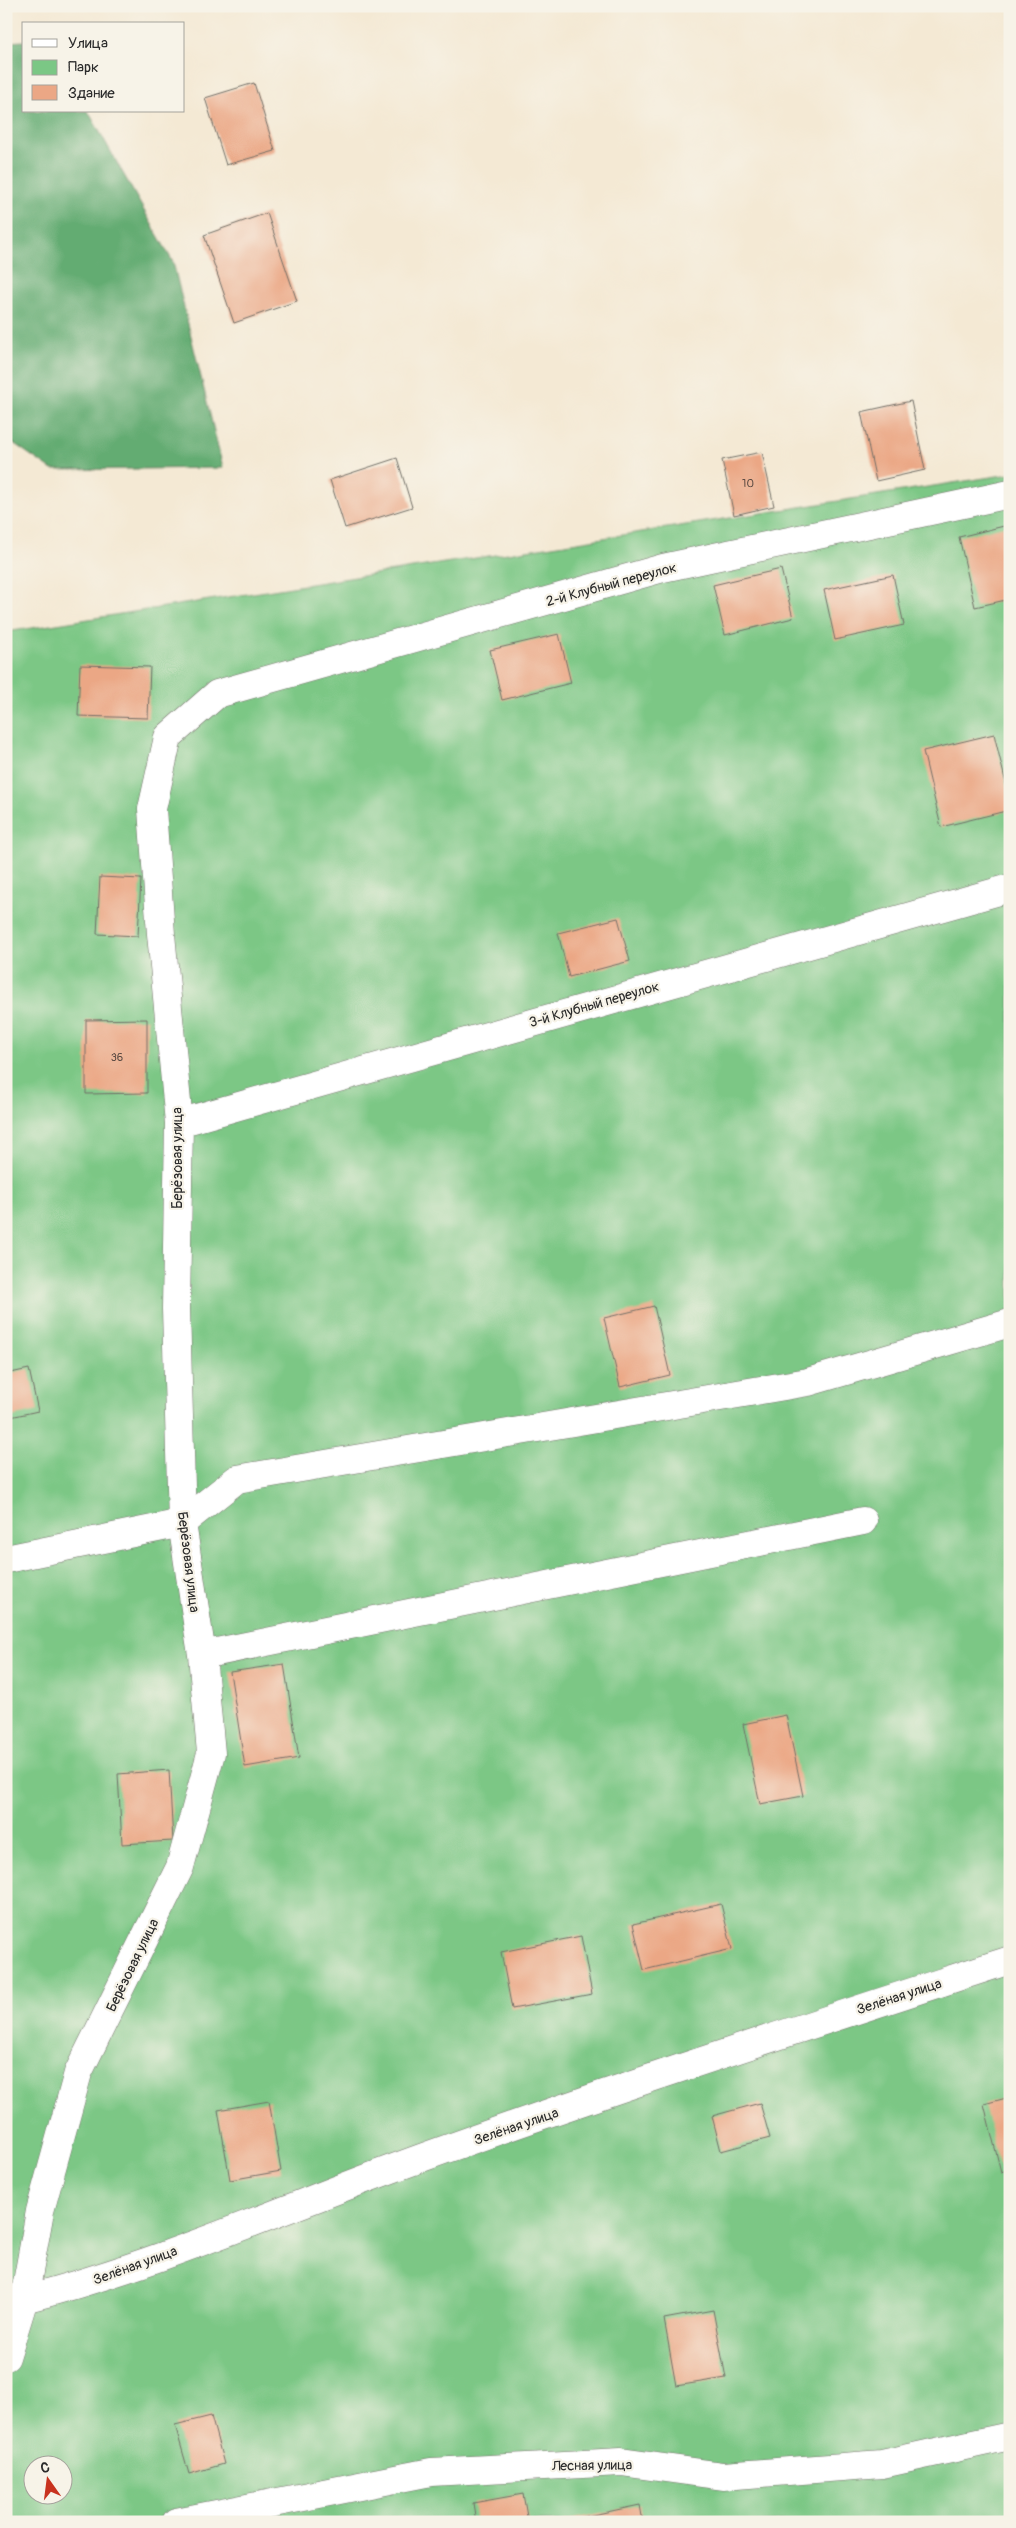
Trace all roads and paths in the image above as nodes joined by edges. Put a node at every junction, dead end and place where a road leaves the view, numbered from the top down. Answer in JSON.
{"nodes":[{"id":1,"x":1010,"y":494,"type":"edge"},
{"id":2,"x":217,"y":694,"type":"joint"},
{"id":3,"x":1010,"y":888,"type":"edge"},
{"id":4,"x":179,"y":1123,"type":"junction"},
{"id":5,"x":1010,"y":1323,"type":"edge"},
{"id":6,"x":863,"y":1521,"type":"dead end"},
{"id":7,"x":182,"y":1523,"type":"junction"},
{"id":8,"x":6,"y":1559,"type":"edge"},
{"id":9,"x":202,"y":1655,"type":"junction"},
{"id":10,"x":1010,"y":1960,"type":"edge"},
{"id":11,"x":24,"y":2299,"type":"junction"},
{"id":12,"x":6,"y":2357,"type":"edge"},
{"id":13,"x":1010,"y":2436,"type":"edge"},
{"id":14,"x":176,"y":2522,"type":"edge"}],
"edges":[{"from":1,"to":2,"type":"street","name":"2-й Клубный переулок"},
{"from":2,"to":4,"type":"street","name":"Берёзовая улица"},
{"from":3,"to":4,"type":"street","name":"3-й Клубный переулок"},
{"from":4,"to":7,"type":"street","name":"Берёзовая улица"},
{"from":5,"to":7,"type":"street"},
{"from":6,"to":9,"type":"street"},
{"from":7,"to":8,"type":"street"},
{"from":7,"to":9,"type":"street","name":"Берёзовая улица"},
{"from":9,"to":11,"type":"street","name":"Берёзовая улица"},
{"from":10,"to":11,"type":"street","name":"Зелёная улица"},
{"from":11,"to":12,"type":"street","name":"Берёзовая улица"},
{"from":13,"to":14,"type":"street","name":"Лесная улица"}]}
